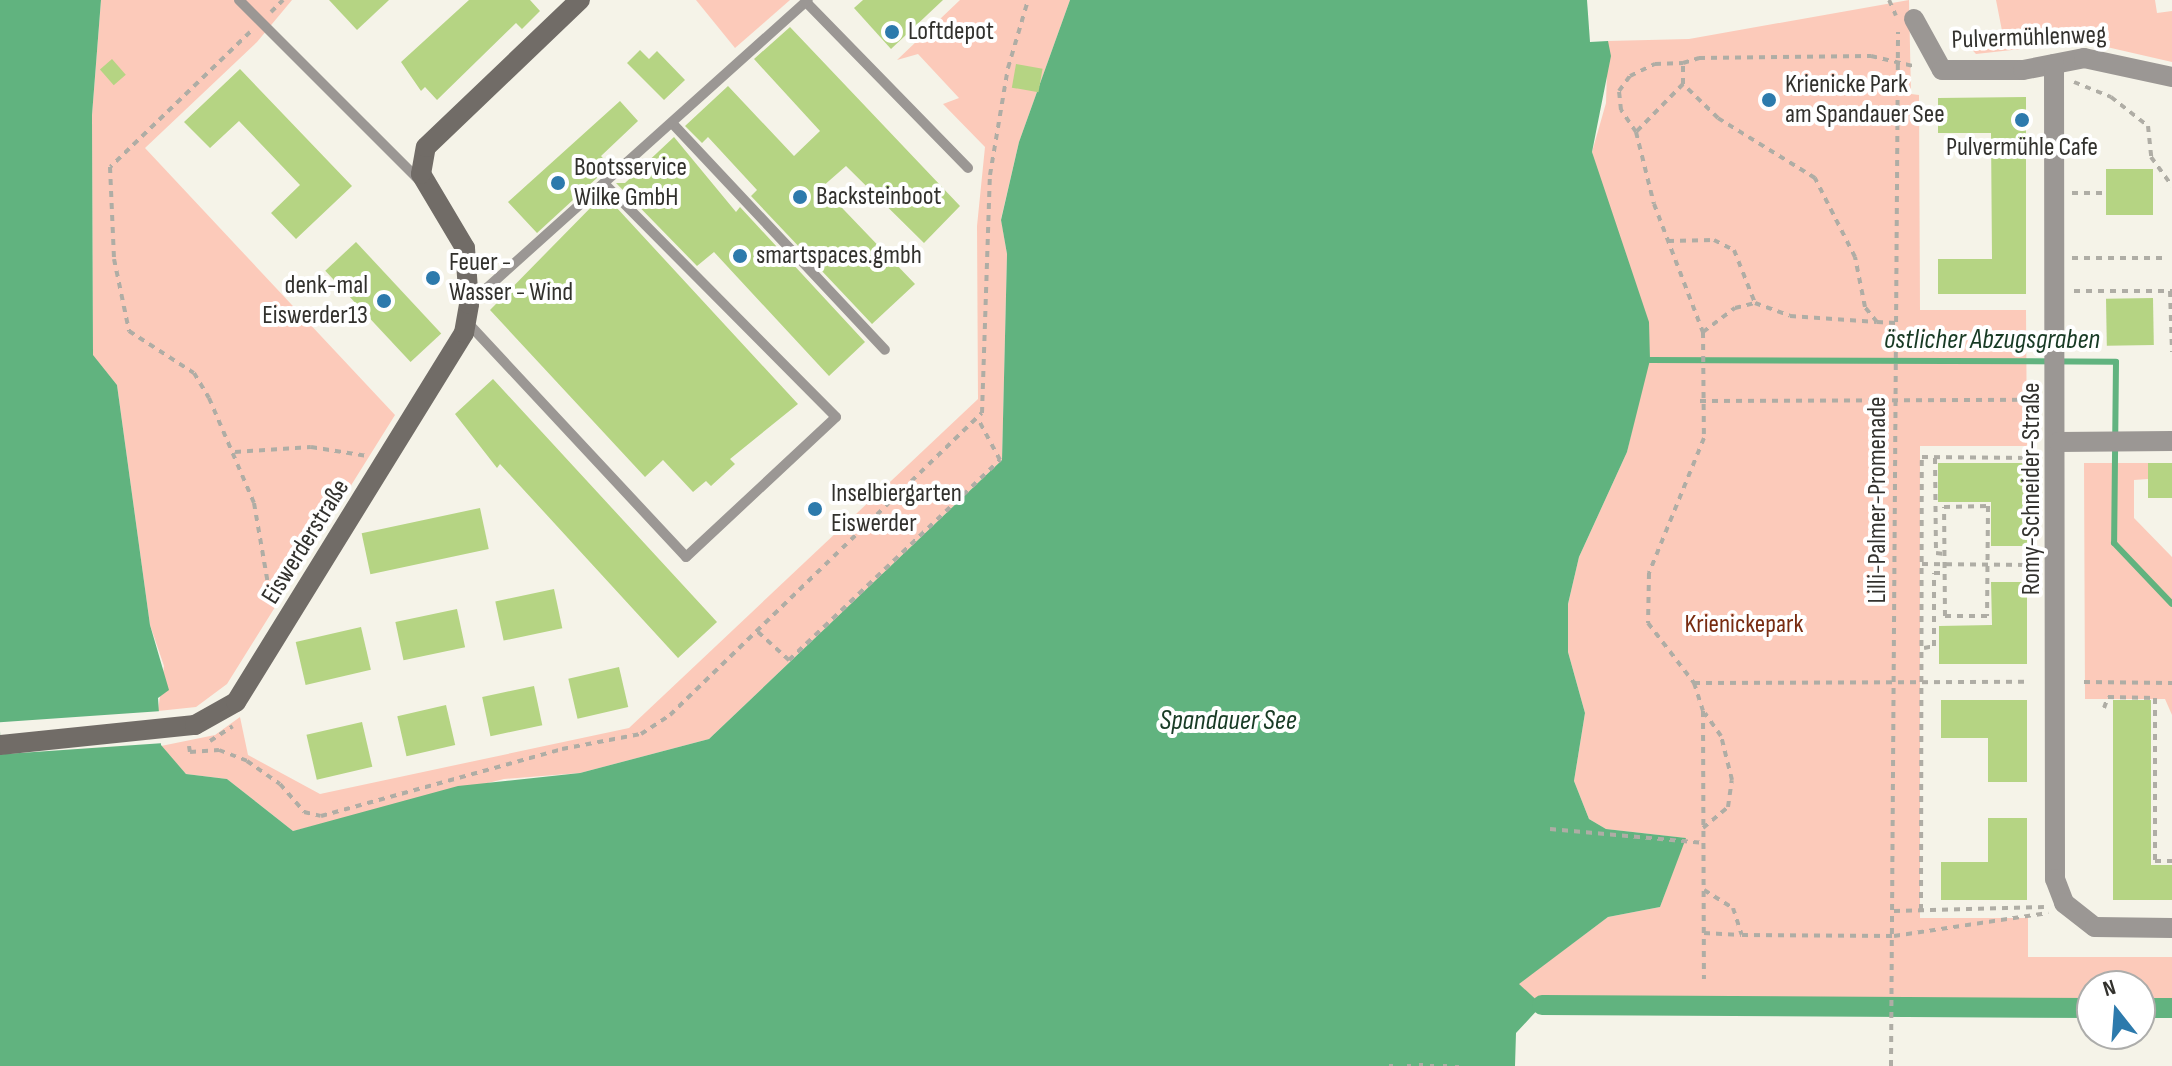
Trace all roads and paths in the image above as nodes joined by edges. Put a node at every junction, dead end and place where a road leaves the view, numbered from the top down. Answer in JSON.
{"nodes":[{"id":1,"x":239,"y":0,"type":"edge"},
{"id":2,"x":283,"y":0,"type":"edge"},
{"id":3,"x":580,"y":0,"type":"edge"},
{"id":4,"x":807,"y":1,"type":"edge"},
{"id":5,"x":1914,"y":19,"type":"dead end"},
{"id":6,"x":262,"y":20,"type":"junction"},
{"id":7,"x":1683,"y":63,"type":"junction"},
{"id":8,"x":2055,"y":69,"type":"junction"},
{"id":9,"x":2172,"y":77,"type":"edge"},
{"id":10,"x":1683,"y":84,"type":"junction"},
{"id":11,"x":672,"y":123,"type":"junction"},
{"id":12,"x":1636,"y":132,"type":"junction"},
{"id":13,"x":968,"y":168,"type":"dead end"},
{"id":14,"x":605,"y":184,"type":"junction"},
{"id":15,"x":2172,"y":186,"type":"edge"},
{"id":16,"x":427,"y":189,"type":"junction"},
{"id":17,"x":2058,"y":193,"type":"junction"},
{"id":18,"x":2106,"y":193,"type":"dead end"},
{"id":19,"x":1668,"y":241,"type":"junction"},
{"id":20,"x":2058,"y":258,"type":"junction"},
{"id":21,"x":2167,"y":258,"type":"dead end"},
{"id":22,"x":2058,"y":291,"type":"junction"},
{"id":23,"x":2171,"y":291,"type":"edge"},
{"id":24,"x":1755,"y":303,"type":"junction"},
{"id":25,"x":468,"y":313,"type":"junction"},
{"id":26,"x":1877,"y":322,"type":"junction"},
{"id":27,"x":1896,"y":323,"type":"junction"},
{"id":28,"x":1703,"y":332,"type":"junction"},
{"id":29,"x":885,"y":350,"type":"dead end"},
{"id":30,"x":2172,"y":352,"type":"edge"},
{"id":31,"x":2058,"y":390,"type":"junction"},
{"id":32,"x":1897,"y":400,"type":"junction"},
{"id":33,"x":1700,"y":401,"type":"junction"},
{"id":34,"x":978,"y":419,"type":"dead end"},
{"id":35,"x":2172,"y":441,"type":"edge"},
{"id":36,"x":2058,"y":450,"type":"junction"},
{"id":37,"x":235,"y":452,"type":"junction"},
{"id":38,"x":373,"y":457,"type":"dead end"},
{"id":39,"x":1935,"y":458,"type":"junction"},
{"id":40,"x":1944,"y":554,"type":"junction"},
{"id":41,"x":1922,"y":564,"type":"junction"},
{"id":42,"x":1944,"y":564,"type":"junction"},
{"id":43,"x":1988,"y":565,"type":"junction"},
{"id":44,"x":2059,"y":566,"type":"junction"},
{"id":45,"x":1944,"y":573,"type":"junction"},
{"id":46,"x":273,"y":616,"type":"dead end"},
{"id":47,"x":757,"y":631,"type":"dead end"},
{"id":48,"x":1923,"y":648,"type":"junction"},
{"id":49,"x":1896,"y":682,"type":"junction"},
{"id":50,"x":1923,"y":682,"type":"junction"},
{"id":51,"x":2028,"y":682,"type":"dead end"},
{"id":52,"x":2084,"y":682,"type":"dead end"},
{"id":53,"x":1694,"y":683,"type":"junction"},
{"id":54,"x":2172,"y":683,"type":"edge"},
{"id":55,"x":2104,"y":708,"type":"dead end"},
{"id":56,"x":1703,"y":711,"type":"junction"},
{"id":57,"x":234,"y":728,"type":"dead end"},
{"id":58,"x":0,"y":745,"type":"edge"},
{"id":59,"x":234,"y":754,"type":"dead end"},
{"id":60,"x":1703,"y":828,"type":"junction"},
{"id":61,"x":1550,"y":829,"type":"dead end"},
{"id":62,"x":1704,"y":843,"type":"junction"},
{"id":63,"x":2172,"y":861,"type":"edge"},
{"id":64,"x":1704,"y":890,"type":"junction"},
{"id":65,"x":2068,"y":908,"type":"junction"},
{"id":66,"x":1921,"y":910,"type":"junction"},
{"id":67,"x":1894,"y":911,"type":"junction"},
{"id":68,"x":2172,"y":928,"type":"edge"},
{"id":69,"x":1704,"y":933,"type":"junction"},
{"id":70,"x":1742,"y":935,"type":"junction"},
{"id":71,"x":1894,"y":936,"type":"junction"},
{"id":72,"x":1704,"y":979,"type":"dead end"},
{"id":73,"x":1891,"y":1066,"type":"edge"}],
"edges":[{"from":1,"to":6,"type":"lane","name":"Eiswerderstraße"},
{"from":2,"to":6,"type":"path"},
{"from":3,"to":16,"type":"street"},
{"from":4,"to":11,"type":"lane"},
{"from":4,"to":13,"type":"lane"},
{"from":5,"to":8,"type":"street","name":"Pulvermühlenweg"},
{"from":6,"to":16,"type":"lane","name":"Eiswerderstraße"},
{"from":6,"to":37,"type":"path"},
{"from":7,"to":10,"type":"path"},
{"from":7,"to":12,"type":"path"},
{"from":7,"to":27,"type":"path","name":"Lilli-Palmer-Promenade"},
{"from":8,"to":9,"type":"street","name":"Pulvermühlenweg"},
{"from":8,"to":15,"type":"path"},
{"from":8,"to":17,"type":"street","name":"Romy-Schneider-Straße"},
{"from":10,"to":12,"type":"path"},
{"from":10,"to":26,"type":"path"},
{"from":11,"to":14,"type":"lane"},
{"from":11,"to":29,"type":"lane"},
{"from":12,"to":19,"type":"path"},
{"from":14,"to":25,"type":"lane"},
{"from":14,"to":25,"type":"lane"},
{"from":16,"to":25,"type":"street","name":"Eiswerderstraße"},
{"from":17,"to":18,"type":"path"},
{"from":17,"to":20,"type":"street","name":"Romy-Schneider-Straße"},
{"from":19,"to":24,"type":"path"},
{"from":19,"to":28,"type":"path"},
{"from":20,"to":21,"type":"path"},
{"from":20,"to":22,"type":"street","name":"Romy-Schneider-Straße"},
{"from":22,"to":23,"type":"path"},
{"from":22,"to":31,"type":"street","name":"Romy-Schneider-Straße"},
{"from":23,"to":30,"type":"path"},
{"from":24,"to":26,"type":"path"},
{"from":24,"to":28,"type":"path"},
{"from":25,"to":58,"type":"street","name":"Eiswerderstraße"},
{"from":26,"to":27,"type":"path"},
{"from":27,"to":32,"type":"path","name":"Lilli-Palmer-Promenade"},
{"from":28,"to":33,"type":"path"},
{"from":31,"to":32,"type":"path"},
{"from":31,"to":36,"type":"street","name":"Romy-Schneider-Straße"},
{"from":32,"to":33,"type":"path"},
{"from":32,"to":49,"type":"path","name":"Lilli-Palmer-Promenade"},
{"from":33,"to":53,"type":"path"},
{"from":34,"to":47,"type":"path"},
{"from":35,"to":36,"type":"street"},
{"from":36,"to":39,"type":"path"},
{"from":36,"to":44,"type":"street","name":"Romy-Schneider-Straße"},
{"from":37,"to":38,"type":"path"},
{"from":37,"to":46,"type":"path"},
{"from":39,"to":40,"type":"path"},
{"from":39,"to":41,"type":"path"},
{"from":40,"to":42,"type":"path"},
{"from":40,"to":43,"type":"path"},
{"from":41,"to":42,"type":"path"},
{"from":41,"to":48,"type":"path"},
{"from":42,"to":43,"type":"path"},
{"from":42,"to":45,"type":"path"},
{"from":43,"to":44,"type":"path"},
{"from":43,"to":45,"type":"path"},
{"from":44,"to":65,"type":"street","name":"Romy-Schneider-Straße"},
{"from":45,"to":48,"type":"path"},
{"from":48,"to":50,"type":"path"},
{"from":49,"to":50,"type":"path"},
{"from":49,"to":53,"type":"path"},
{"from":49,"to":67,"type":"path","name":"Lilli-Palmer-Promenade"},
{"from":50,"to":51,"type":"path"},
{"from":50,"to":66,"type":"path"},
{"from":52,"to":54,"type":"path"},
{"from":53,"to":56,"type":"path"},
{"from":55,"to":63,"type":"path"},
{"from":56,"to":60,"type":"path"},
{"from":56,"to":60,"type":"path"},
{"from":57,"to":59,"type":"path"},
{"from":60,"to":62,"type":"path"},
{"from":61,"to":62,"type":"path"},
{"from":62,"to":64,"type":"path"},
{"from":64,"to":69,"type":"path"},
{"from":64,"to":70,"type":"path"},
{"from":65,"to":66,"type":"path"},
{"from":65,"to":68,"type":"street"},
{"from":65,"to":71,"type":"path"},
{"from":66,"to":67,"type":"path"},
{"from":67,"to":71,"type":"path","name":"Lilli-Palmer-Promenade"},
{"from":69,"to":70,"type":"path"},
{"from":69,"to":72,"type":"path"},
{"from":70,"to":71,"type":"path"},
{"from":71,"to":73,"type":"path","name":"Lilli-Palmer-Promenade"}]}
